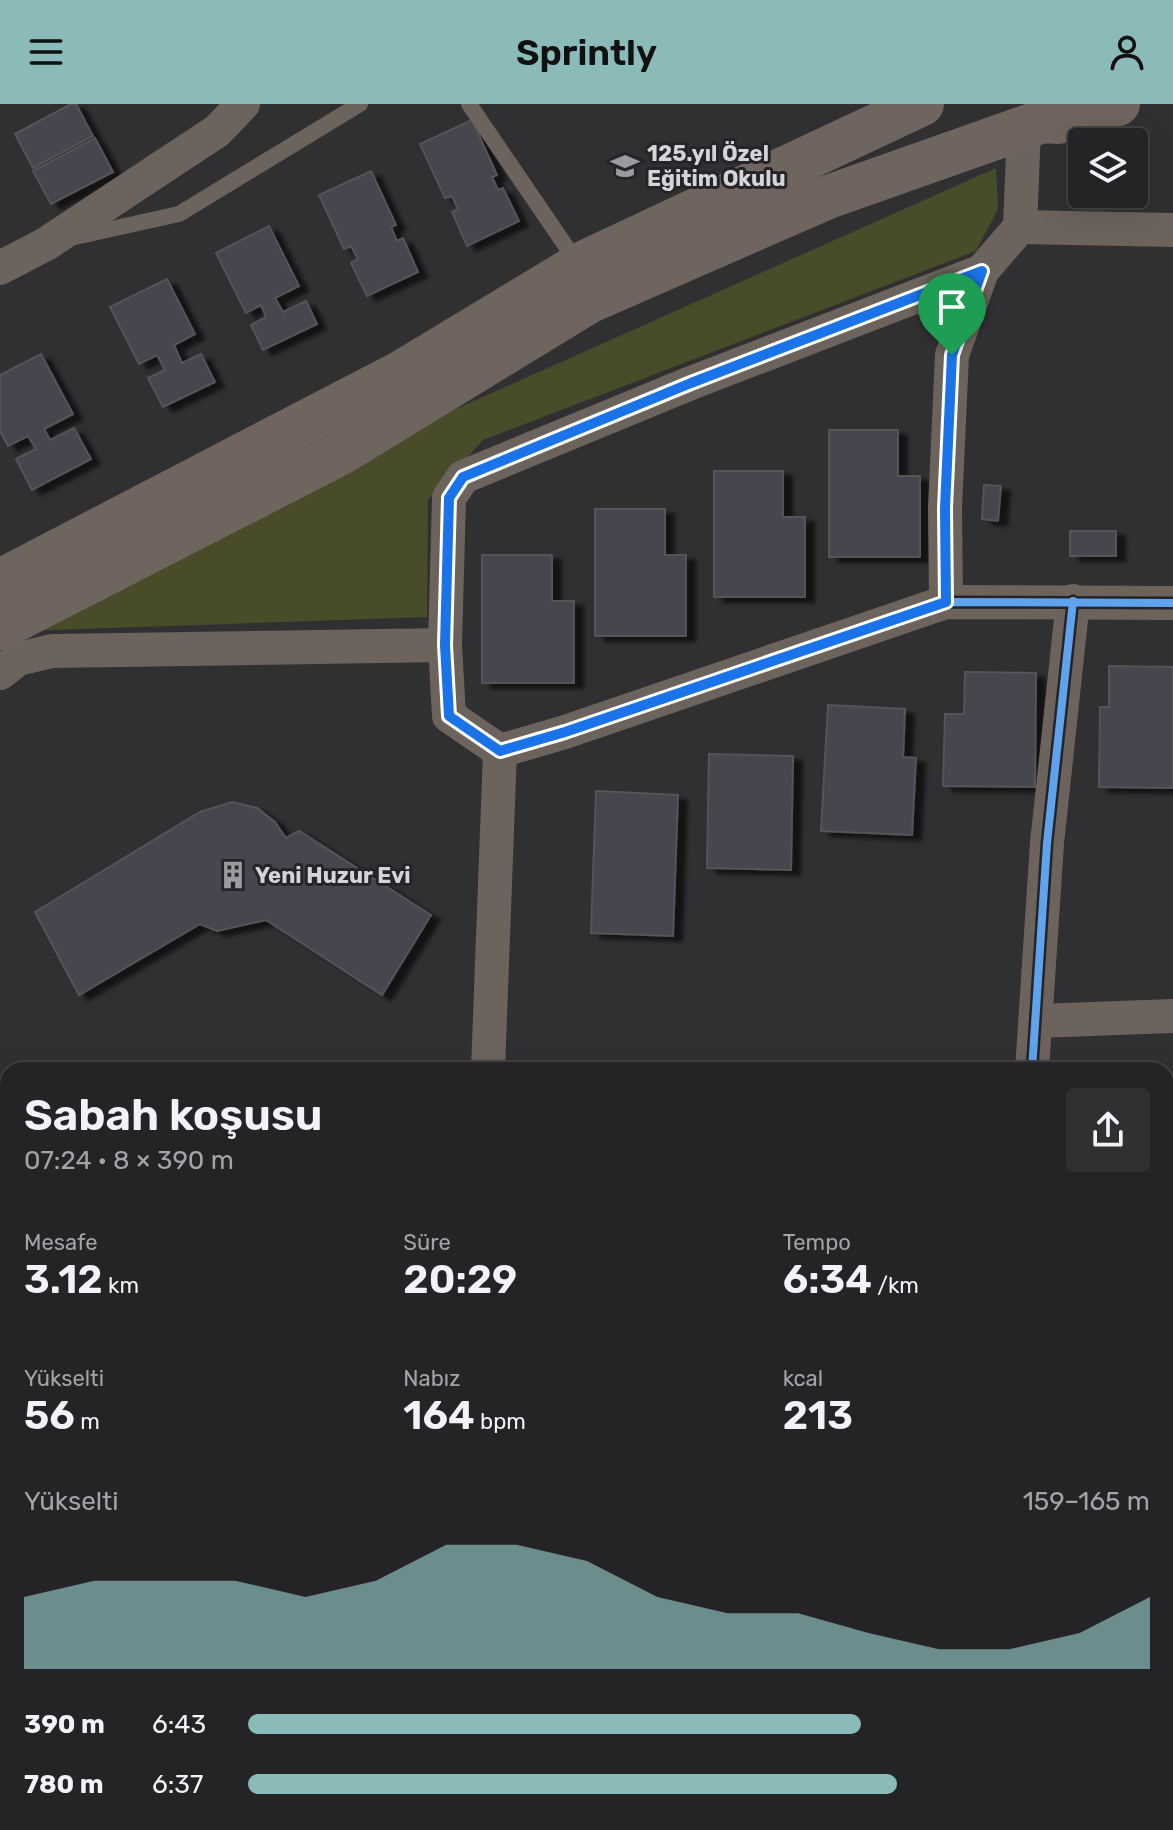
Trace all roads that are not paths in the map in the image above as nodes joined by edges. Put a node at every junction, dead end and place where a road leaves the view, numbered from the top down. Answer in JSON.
{"nodes":[{"id":1,"x":243,"y":104,"type":"edge"},
{"id":2,"x":360,"y":104,"type":"edge"},
{"id":3,"x":469,"y":104,"type":"edge"},
{"id":4,"x":922,"y":104,"type":"edge"},
{"id":5,"x":1097,"y":105,"type":"edge"},
{"id":6,"x":1027,"y":118,"type":"edge"},
{"id":7,"x":1020,"y":227,"type":"junction"},
{"id":8,"x":1173,"y":230,"type":"edge"},
{"id":9,"x":46,"y":244,"type":"junction"},
{"id":10,"x":579,"y":265,"type":"junction"},
{"id":11,"x":0,"y":268,"type":"edge"},
{"id":12,"x":982,"y":271,"type":"junction"},
{"id":13,"x":0,"y":581,"type":"edge"},
{"id":14,"x":1073,"y":601,"type":"junction"},
{"id":15,"x":946,"y":602,"type":"junction"},
{"id":16,"x":1173,"y":603,"type":"edge"},
{"id":17,"x":0,"y":628,"type":"edge"},
{"id":18,"x":445,"y":645,"type":"junction"},
{"id":19,"x":0,"y":673,"type":"edge"},
{"id":20,"x":500,"y":751,"type":"junction"},
{"id":21,"x":1173,"y":1016,"type":"edge"},
{"id":22,"x":1036,"y":1021,"type":"junction"},
{"id":23,"x":488,"y":1062,"type":"edge"},
{"id":24,"x":1033,"y":1062,"type":"edge"}],
"edges":[{"from":1,"to":9,"type":"street"},
{"from":2,"to":9,"type":"lane"},
{"from":3,"to":10,"type":"lane"},
{"from":4,"to":10,"type":"main road"},
{"from":5,"to":6,"type":"main road"},
{"from":6,"to":7,"type":"street"},
{"from":6,"to":17,"type":"main road"},
{"from":7,"to":8,"type":"street"},
{"from":7,"to":12,"type":"street"},
{"from":9,"to":11,"type":"street"},
{"from":10,"to":13,"type":"main road"},
{"from":12,"to":15,"type":"street"},
{"from":12,"to":18,"type":"street"},
{"from":14,"to":15,"type":"street"},
{"from":14,"to":16,"type":"street"},
{"from":14,"to":22,"type":"street"},
{"from":15,"to":20,"type":"street"},
{"from":18,"to":19,"type":"street"},
{"from":18,"to":20,"type":"street"},
{"from":20,"to":23,"type":"street"},
{"from":21,"to":22,"type":"street"},
{"from":22,"to":24,"type":"street"}]}
